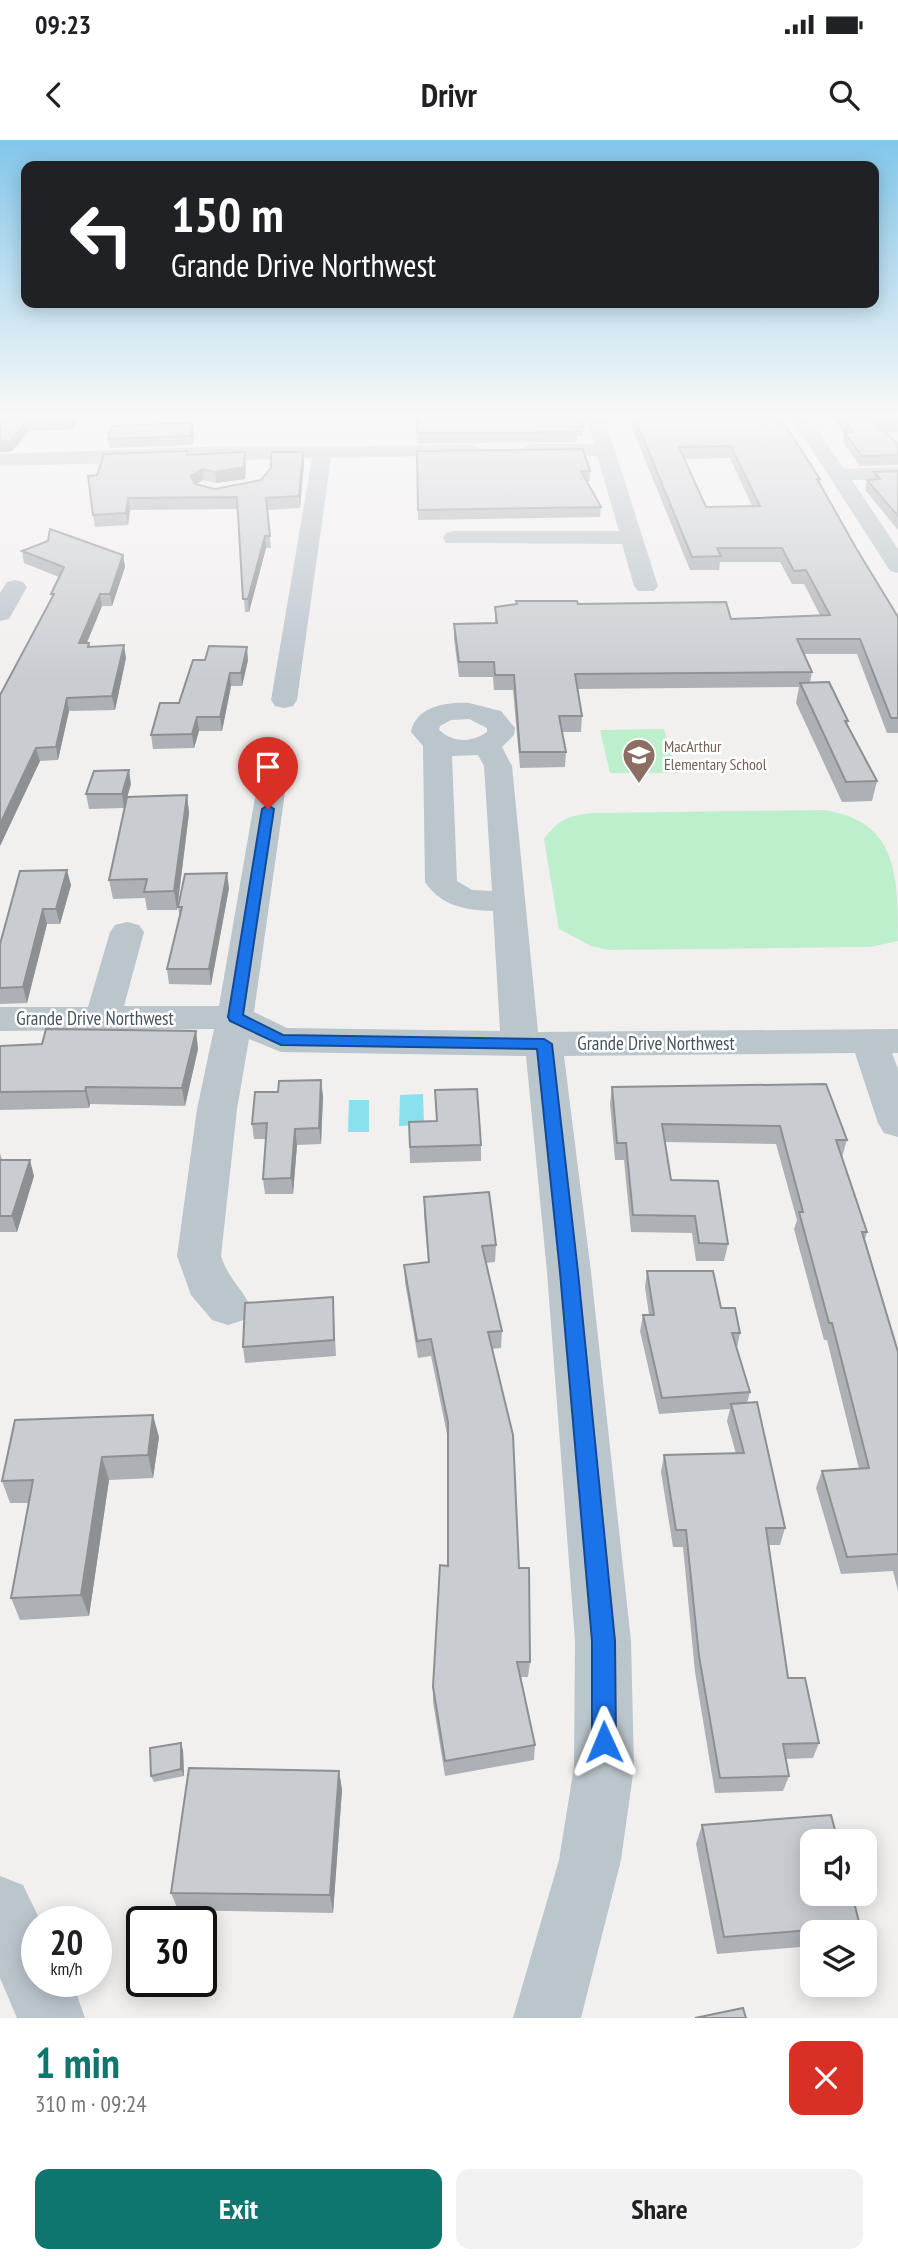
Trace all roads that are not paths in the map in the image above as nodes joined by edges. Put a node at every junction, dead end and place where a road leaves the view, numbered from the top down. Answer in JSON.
{"nodes":[{"id":1,"x":314,"y":504,"type":"edge"},
{"id":2,"x":621,"y":504,"type":"edge"},
{"id":3,"x":857,"y":504,"type":"edge"},
{"id":4,"x":631,"y":537,"type":"junction"},
{"id":5,"x":454,"y":538,"type":"dead end"},
{"id":6,"x":896,"y":561,"type":"edge"},
{"id":7,"x":646,"y":586,"type":"dead end"},
{"id":8,"x":15,"y":587,"type":"dead end"},
{"id":9,"x":0,"y":614,"type":"edge"},
{"id":10,"x":284,"y":700,"type":"dead end"},
{"id":11,"x":276,"y":757,"type":"dead end"},
{"id":12,"x":509,"y":901,"type":"junction"},
{"id":13,"x":127,"y":932,"type":"dead end"},
{"id":14,"x":235,"y":1017,"type":"junction"},
{"id":15,"x":103,"y":1018,"type":"junction"},
{"id":16,"x":0,"y":1019,"type":"edge"},
{"id":17,"x":883,"y":1041,"type":"edge"},
{"id":18,"x":532,"y":1044,"type":"junction"},
{"id":19,"x":898,"y":1123,"type":"edge"},
{"id":20,"x":228,"y":1307,"type":"dead end"},
{"id":21,"x":0,"y":1908,"type":"edge"},
{"id":22,"x":51,"y":2018,"type":"edge"},
{"id":23,"x":547,"y":2018,"type":"edge"}],
"edges":[{"from":1,"to":10,"type":"street"},
{"from":2,"to":4,"type":"street"},
{"from":3,"to":6,"type":"street"},
{"from":4,"to":5,"type":"street"},
{"from":4,"to":7,"type":"street"},
{"from":8,"to":9,"type":"street"},
{"from":11,"to":14,"type":"street"},
{"from":12,"to":12,"type":"street"},
{"from":12,"to":18,"type":"street"},
{"from":13,"to":15,"type":"street"},
{"from":14,"to":15,"type":"street","name":"Grande Drive Northwest"},
{"from":14,"to":18,"type":"street","name":"Grande Drive Northwest"},
{"from":14,"to":20,"type":"street"},
{"from":15,"to":16,"type":"street","name":"Grande Drive Northwest"},
{"from":17,"to":18,"type":"street","name":"Grande Drive Northwest"},
{"from":17,"to":19,"type":"street"},
{"from":18,"to":23,"type":"street"},
{"from":21,"to":22,"type":"street"}]}
